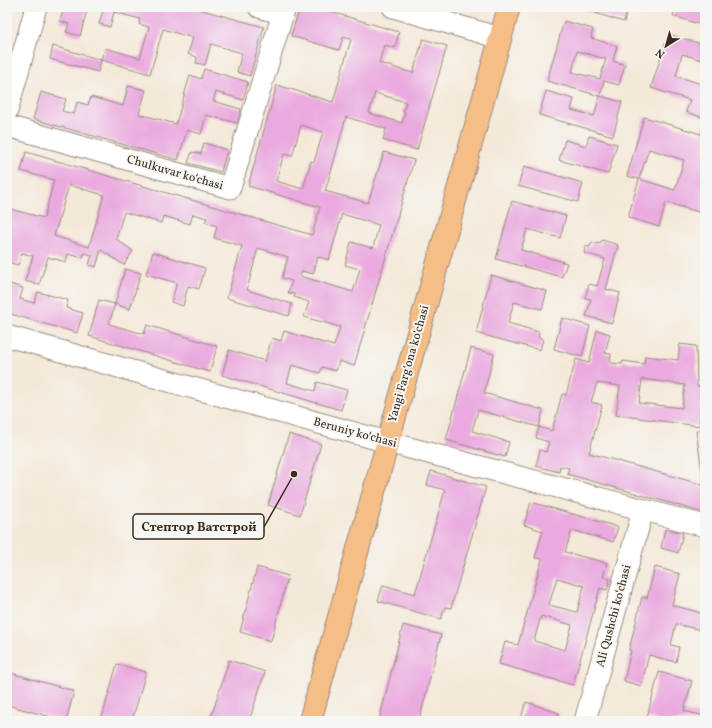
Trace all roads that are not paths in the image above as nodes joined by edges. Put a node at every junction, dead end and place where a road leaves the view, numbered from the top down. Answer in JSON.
{"nodes":[{"id":1,"x":36,"y":7,"type":"edge"},
{"id":2,"x":259,"y":7,"type":"edge"},
{"id":3,"x":393,"y":7,"type":"edge"},
{"id":4,"x":509,"y":7,"type":"edge"},
{"id":5,"x":284,"y":11,"type":"edge"},
{"id":6,"x":500,"y":38,"type":"junction"},
{"id":7,"x":7,"y":111,"type":"edge"},
{"id":8,"x":7,"y":126,"type":"edge"},
{"id":9,"x":7,"y":336,"type":"edge"},
{"id":10,"x":387,"y":442,"type":"junction"},
{"id":11,"x":643,"y":510,"type":"junction"},
{"id":12,"x":705,"y":526,"type":"edge"},
{"id":13,"x":310,"y":721,"type":"edge"},
{"id":14,"x":585,"y":721,"type":"edge"}],
"edges":[{"from":1,"to":7,"type":"street"},
{"from":2,"to":5,"type":"street"},
{"from":3,"to":6,"type":"street"},
{"from":4,"to":6,"type":"main road","name":"Yangi Fargʻona koʻchasi"},
{"from":5,"to":8,"type":"street","name":"Chulkuvar koʻchasi"},
{"from":6,"to":10,"type":"main road","name":"Yangi Fargʻona koʻchasi"},
{"from":9,"to":10,"type":"street","name":"Beruniy koʻchasi"},
{"from":10,"to":11,"type":"street","name":"Beruniy koʻchasi"},
{"from":10,"to":13,"type":"main road","name":"Yangi Fargʻona koʻchasi"},
{"from":11,"to":12,"type":"street","name":"Beruniy koʻchasi"},
{"from":11,"to":14,"type":"street","name":"Ali Qushchi koʻchasi"}]}
